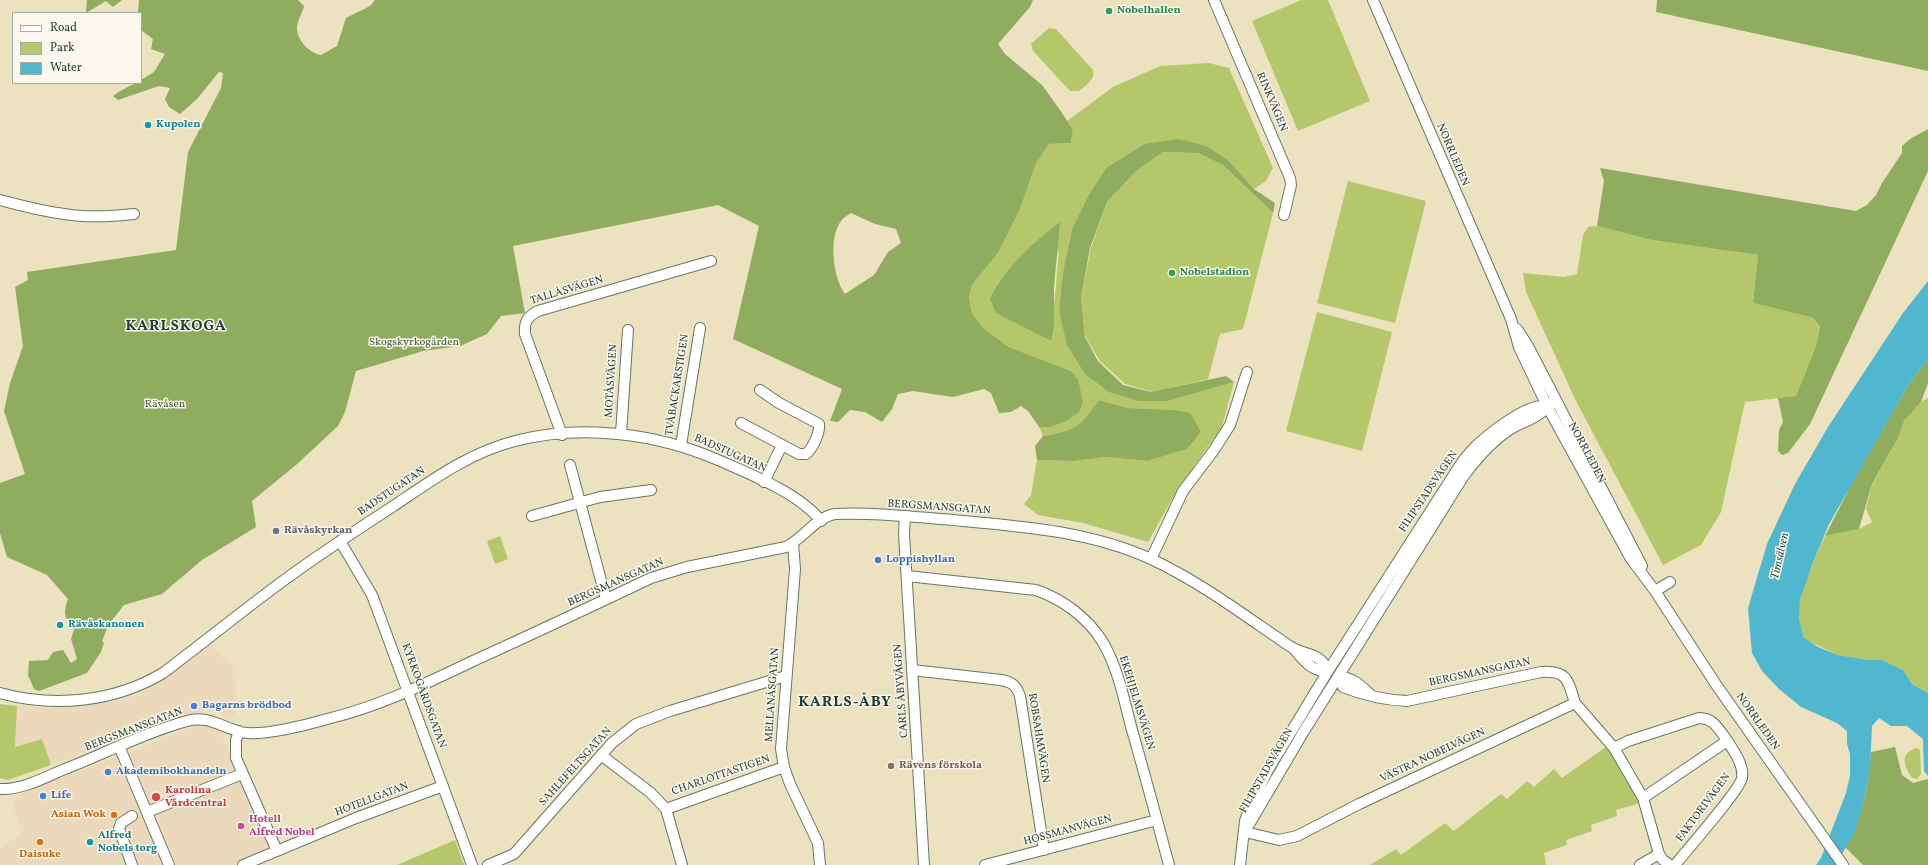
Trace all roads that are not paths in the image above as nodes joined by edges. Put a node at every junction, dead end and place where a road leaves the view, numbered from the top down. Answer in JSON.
{"nodes":[{"id":1,"x":1214,"y":0,"type":"edge"},
{"id":2,"x":1373,"y":0,"type":"edge"},
{"id":3,"x":0,"y":200,"type":"edge"},
{"id":4,"x":134,"y":214,"type":"dead end"},
{"id":5,"x":1284,"y":215,"type":"dead end"},
{"id":6,"x":711,"y":261,"type":"dead end"},
{"id":7,"x":1510,"y":319,"type":"junction"},
{"id":8,"x":700,"y":328,"type":"dead end"},
{"id":9,"x":628,"y":330,"type":"dead end"},
{"id":10,"x":1247,"y":372,"type":"dead end"},
{"id":11,"x":760,"y":390,"type":"dead end"},
{"id":12,"x":1556,"y":400,"type":"junction"},
{"id":13,"x":1547,"y":406,"type":"junction"},
{"id":14,"x":741,"y":423,"type":"dead end"},
{"id":15,"x":621,"y":434,"type":"junction"},
{"id":16,"x":562,"y":435,"type":"junction"},
{"id":17,"x":681,"y":445,"type":"junction"},
{"id":18,"x":782,"y":445,"type":"junction"},
{"id":19,"x":570,"y":465,"type":"dead end"},
{"id":20,"x":764,"y":482,"type":"junction"},
{"id":21,"x":651,"y":490,"type":"dead end"},
{"id":22,"x":579,"y":503,"type":"junction"},
{"id":23,"x":532,"y":516,"type":"dead end"},
{"id":24,"x":905,"y":516,"type":"junction"},
{"id":25,"x":821,"y":521,"type":"junction"},
{"id":26,"x":340,"y":541,"type":"junction"},
{"id":27,"x":793,"y":543,"type":"junction"},
{"id":28,"x":1151,"y":559,"type":"junction"},
{"id":29,"x":908,"y":576,"type":"junction"},
{"id":30,"x":1670,"y":582,"type":"dead end"},
{"id":31,"x":1655,"y":591,"type":"junction"},
{"id":32,"x":606,"y":599,"type":"junction"},
{"id":33,"x":912,"y":670,"type":"junction"},
{"id":34,"x":1328,"y":671,"type":"junction"},
{"id":35,"x":786,"y":676,"type":"junction"},
{"id":36,"x":1339,"y":677,"type":"junction"},
{"id":37,"x":408,"y":692,"type":"junction"},
{"id":38,"x":0,"y":693,"type":"edge"},
{"id":39,"x":1575,"y":703,"type":"junction"},
{"id":40,"x":239,"y":731,"type":"junction"},
{"id":41,"x":1727,"y":741,"type":"junction"},
{"id":42,"x":119,"y":746,"type":"junction"},
{"id":43,"x":1614,"y":748,"type":"junction"},
{"id":44,"x":601,"y":755,"type":"junction"},
{"id":45,"x":784,"y":767,"type":"junction"},
{"id":46,"x":242,"y":774,"type":"junction"},
{"id":47,"x":443,"y":786,"type":"junction"},
{"id":48,"x":0,"y":789,"type":"edge"},
{"id":49,"x":1643,"y":798,"type":"junction"},
{"id":50,"x":666,"y":809,"type":"junction"},
{"id":51,"x":147,"y":812,"type":"junction"},
{"id":52,"x":132,"y":816,"type":"dead end"},
{"id":53,"x":1157,"y":820,"type":"junction"},
{"id":54,"x":1245,"y":832,"type":"junction"},
{"id":55,"x":1044,"y":850,"type":"junction"},
{"id":56,"x":277,"y":851,"type":"junction"},
{"id":57,"x":1658,"y":854,"type":"junction"},
{"id":58,"x":1842,"y":864,"type":"edge"},
{"id":59,"x":132,"y":865,"type":"edge"},
{"id":60,"x":169,"y":865,"type":"edge"},
{"id":61,"x":243,"y":865,"type":"edge"},
{"id":62,"x":472,"y":865,"type":"edge"},
{"id":63,"x":488,"y":865,"type":"edge"},
{"id":64,"x":682,"y":865,"type":"edge"},
{"id":65,"x":820,"y":865,"type":"edge"},
{"id":66,"x":924,"y":865,"type":"edge"},
{"id":67,"x":985,"y":865,"type":"edge"},
{"id":68,"x":1169,"y":865,"type":"edge"},
{"id":69,"x":1240,"y":865,"type":"edge"},
{"id":70,"x":1640,"y":865,"type":"edge"},
{"id":71,"x":1670,"y":865,"type":"edge"},
{"id":72,"x":1675,"y":865,"type":"edge"}],
"edges":[{"from":1,"to":5,"type":"street","name":"RINKVÄGEN"},
{"from":2,"to":7,"type":"street","name":"NORRLEDEN"},
{"from":3,"to":4,"type":"street"},
{"from":6,"to":16,"type":"street","name":"TALLÅSVÄGEN"},
{"from":7,"to":12,"type":"street","name":"NORRLEDEN"},
{"from":7,"to":13,"type":"street","name":"NORRLEDEN"},
{"from":8,"to":17,"type":"street","name":"TVÅBACKARSTIGEN"},
{"from":9,"to":15,"type":"street","name":"MOTÅSVÄGEN"},
{"from":10,"to":28,"type":"street"},
{"from":11,"to":18,"type":"street"},
{"from":12,"to":13,"type":"street"},
{"from":12,"to":31,"type":"street","name":"NORRLEDEN"},
{"from":13,"to":31,"type":"street","name":"NORRLEDEN"},
{"from":13,"to":34,"type":"street","name":"FILIPSTADSVÄGEN"},
{"from":13,"to":36,"type":"street","name":"FILIPSTADSVÄGEN"},
{"from":14,"to":18,"type":"street"},
{"from":15,"to":16,"type":"street","name":"BADSTUGATAN"},
{"from":15,"to":17,"type":"street","name":"BADSTUGATAN"},
{"from":16,"to":26,"type":"street","name":"BADSTUGATAN"},
{"from":17,"to":20,"type":"street","name":"BADSTUGATAN"},
{"from":18,"to":20,"type":"street"},
{"from":19,"to":22,"type":"street"},
{"from":20,"to":25,"type":"street","name":"BADSTUGATAN"},
{"from":21,"to":22,"type":"street"},
{"from":22,"to":23,"type":"street"},
{"from":22,"to":32,"type":"street"},
{"from":24,"to":25,"type":"street","name":"BERGSMANSGATAN"},
{"from":24,"to":28,"type":"street","name":"BERGSMANSGATAN"},
{"from":24,"to":29,"type":"street","name":"CARLS ÅBYVÄGEN"},
{"from":25,"to":27,"type":"street","name":"BERGSMANSGATAN"},
{"from":26,"to":37,"type":"street","name":"KYRKOGÅRDSGATAN"},
{"from":26,"to":38,"type":"street","name":"BADSTUGATAN"},
{"from":27,"to":32,"type":"street","name":"BERGSMANSGATAN"},
{"from":27,"to":35,"type":"street","name":"MELLANÅSGATAN"},
{"from":28,"to":34,"type":"street","name":"BERGSMANSGATAN"},
{"from":29,"to":33,"type":"street","name":"CARLS ÅBYVÄGEN"},
{"from":29,"to":53,"type":"street","name":"EKEHJELMSVÄGEN"},
{"from":30,"to":31,"type":"street"},
{"from":31,"to":58,"type":"street","name":"NORRLEDEN"},
{"from":32,"to":37,"type":"street","name":"BERGSMANSGATAN"},
{"from":33,"to":55,"type":"street","name":"ROBSAHMVÄGEN"},
{"from":33,"to":66,"type":"street","name":"CARLS ÅBYVÄGEN"},
{"from":34,"to":36,"type":"street"},
{"from":34,"to":54,"type":"street","name":"FILIPSTADSVÄGEN"},
{"from":35,"to":44,"type":"street","name":"SAHLEFELTSGATAN"},
{"from":35,"to":45,"type":"street","name":"MELLANÅSGATAN"},
{"from":36,"to":39,"type":"street","name":"BERGSMANSGATAN"},
{"from":36,"to":54,"type":"street","name":"FILIPSTADSVÄGEN"},
{"from":37,"to":40,"type":"street","name":"BERGSMANSGATAN"},
{"from":37,"to":47,"type":"street","name":"KYRKOGÅRDSGATAN"},
{"from":39,"to":43,"type":"street"},
{"from":39,"to":54,"type":"street","name":"VÄSTRA NOBELVÄGEN"},
{"from":40,"to":42,"type":"street","name":"BERGSMANSGATAN"},
{"from":40,"to":46,"type":"street"},
{"from":41,"to":43,"type":"street"},
{"from":41,"to":49,"type":"street"},
{"from":41,"to":72,"type":"street","name":"FAKTORIVÄGEN"},
{"from":42,"to":48,"type":"street","name":"BERGSMANSGATAN"},
{"from":42,"to":51,"type":"street"},
{"from":43,"to":49,"type":"street"},
{"from":44,"to":50,"type":"street"},
{"from":44,"to":63,"type":"street","name":"SAHLEFELTSGATAN"},
{"from":45,"to":50,"type":"street","name":"CHARLOTTASTIGEN"},
{"from":45,"to":65,"type":"street","name":"MELLANÅSGATAN"},
{"from":46,"to":51,"type":"street"},
{"from":46,"to":56,"type":"street"},
{"from":47,"to":56,"type":"street","name":"HOTELLGATAN"},
{"from":47,"to":62,"type":"street","name":"KYRKOGÅRDSGATAN"},
{"from":49,"to":57,"type":"street"},
{"from":50,"to":64,"type":"street"},
{"from":51,"to":60,"type":"street"},
{"from":52,"to":59,"type":"street"},
{"from":53,"to":55,"type":"street","name":"HOSSMANVÄGEN"},
{"from":53,"to":68,"type":"street","name":"EKEHJELMSVÄGEN"},
{"from":54,"to":69,"type":"street","name":"FILIPSTADSVÄGEN"},
{"from":55,"to":67,"type":"street","name":"HOSSMANVÄGEN"},
{"from":56,"to":61,"type":"street","name":"HOTELLGATAN"},
{"from":57,"to":70,"type":"street"},
{"from":57,"to":71,"type":"street"}]}
